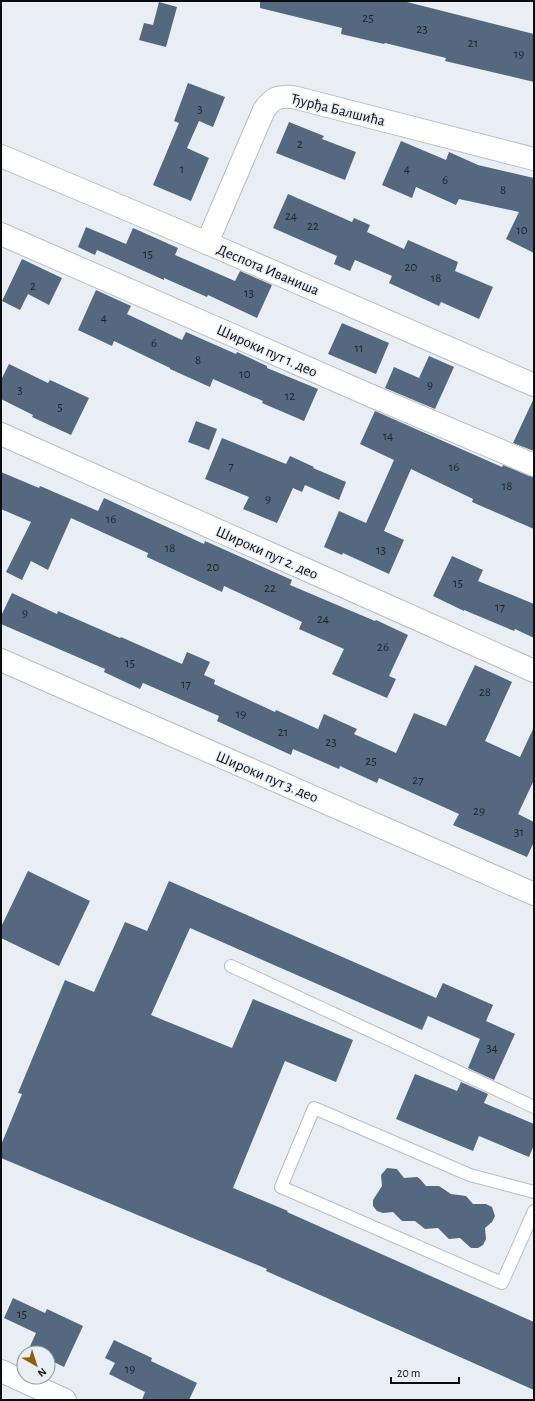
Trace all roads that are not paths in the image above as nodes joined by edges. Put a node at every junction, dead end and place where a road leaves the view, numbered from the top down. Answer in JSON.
{"nodes":[{"id":1,"x":1,"y":156,"type":"edge"},
{"id":2,"x":534,"y":159,"type":"edge"},
{"id":3,"x":1,"y":234,"type":"edge"},
{"id":4,"x":207,"y":243,"type":"junction"},
{"id":5,"x":534,"y":385,"type":"edge"},
{"id":6,"x":1,"y":434,"type":"edge"},
{"id":7,"x":534,"y":464,"type":"edge"},
{"id":8,"x":1,"y":660,"type":"edge"},
{"id":9,"x":534,"y":671,"type":"edge"},
{"id":10,"x":534,"y":894,"type":"edge"},
{"id":11,"x":231,"y":966,"type":"dead end"},
{"id":12,"x":534,"y":1107,"type":"edge"},
{"id":13,"x":534,"y":1192,"type":"edge"},
{"id":14,"x":534,"y":1210,"type":"edge"},
{"id":15,"x":1,"y":1371,"type":"edge"},
{"id":16,"x":65,"y":1400,"type":"edge"}],
"edges":[{"from":1,"to":4,"type":"street","name":"Деспота Иваниша"},
{"from":2,"to":4,"type":"street","name":"Ђурђа Балшића"},
{"from":3,"to":7,"type":"street","name":"Широки пут 1. део"},
{"from":4,"to":5,"type":"street","name":"Деспота Иваниша"},
{"from":6,"to":9,"type":"street","name":"Широки пут 2. део"},
{"from":8,"to":10,"type":"street","name":"Широки пут 3. део"},
{"from":11,"to":12,"type":"lane"},
{"from":13,"to":14,"type":"lane"},
{"from":15,"to":16,"type":"street"}]}
